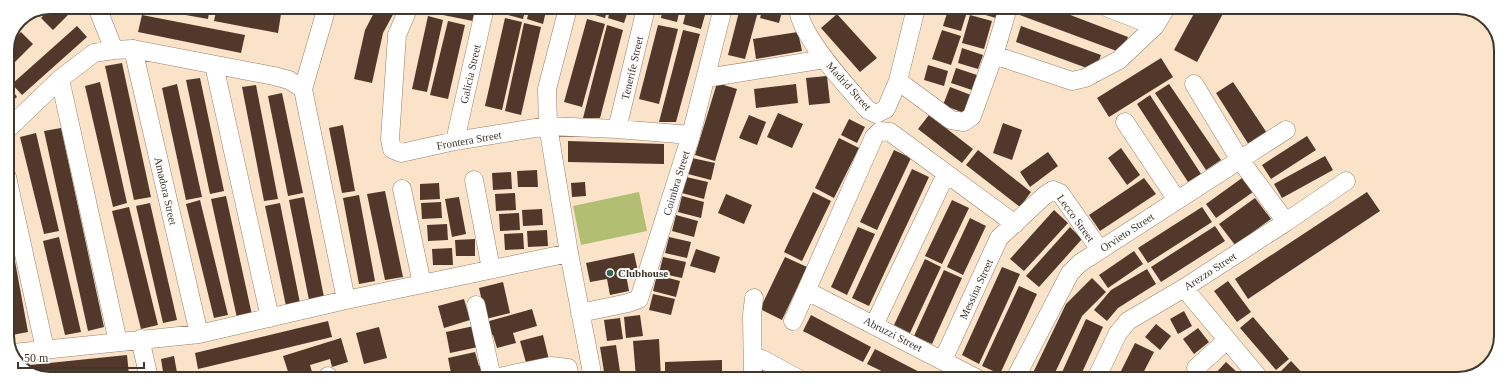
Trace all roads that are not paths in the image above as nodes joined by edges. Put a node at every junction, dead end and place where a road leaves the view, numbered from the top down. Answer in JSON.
{"nodes":[{"id":1,"x":100,"y":14,"type":"edge"},
{"id":2,"x":325,"y":14,"type":"edge"},
{"id":3,"x":406,"y":14,"type":"edge"},
{"id":4,"x":483,"y":14,"type":"edge"},
{"id":5,"x":566,"y":14,"type":"edge"},
{"id":6,"x":645,"y":14,"type":"edge"},
{"id":7,"x":722,"y":14,"type":"edge"},
{"id":8,"x":799,"y":14,"type":"edge"},
{"id":9,"x":915,"y":14,"type":"edge"},
{"id":10,"x":1006,"y":14,"type":"edge"},
{"id":11,"x":1124,"y":14,"type":"edge"},
{"id":12,"x":1162,"y":14,"type":"edge"},
{"id":13,"x":1155,"y":26,"type":"junction"},
{"id":14,"x":134,"y":49,"type":"junction"},
{"id":15,"x":114,"y":50,"type":"junction"},
{"id":16,"x":994,"y":55,"type":"junction"},
{"id":17,"x":825,"y":59,"type":"junction"},
{"id":18,"x":214,"y":65,"type":"junction"},
{"id":19,"x":706,"y":78,"type":"junction"},
{"id":20,"x":60,"y":79,"type":"junction"},
{"id":21,"x":898,"y":81,"type":"junction"},
{"id":22,"x":1194,"y":84,"type":"dead end"},
{"id":23,"x":303,"y":89,"type":"junction"},
{"id":24,"x":1125,"y":122,"type":"dead end"},
{"id":25,"x":14,"y":123,"type":"edge"},
{"id":26,"x":548,"y":126,"type":"junction"},
{"id":27,"x":617,"y":129,"type":"junction"},
{"id":28,"x":1286,"y":130,"type":"dead end"},
{"id":29,"x":691,"y":135,"type":"junction"},
{"id":30,"x":455,"y":141,"type":"junction"},
{"id":31,"x":1240,"y":160,"type":"junction"},
{"id":32,"x":946,"y":174,"type":"junction"},
{"id":33,"x":474,"y":180,"type":"dead end"},
{"id":34,"x":1346,"y":181,"type":"dead end"},
{"id":35,"x":402,"y":189,"type":"dead end"},
{"id":36,"x":1177,"y":200,"type":"junction"},
{"id":37,"x":14,"y":208,"type":"edge"},
{"id":38,"x":1286,"y":222,"type":"junction"},
{"id":39,"x":1015,"y":224,"type":"junction"},
{"id":40,"x":1100,"y":250,"type":"junction"},
{"id":41,"x":569,"y":253,"type":"junction"},
{"id":42,"x":491,"y":269,"type":"junction"},
{"id":43,"x":422,"y":284,"type":"junction"},
{"id":44,"x":1184,"y":288,"type":"junction"},
{"id":45,"x":807,"y":291,"type":"junction"},
{"id":46,"x":754,"y":298,"type":"dead end"},
{"id":47,"x":346,"y":300,"type":"junction"},
{"id":48,"x":476,"y":305,"type":"dead end"},
{"id":49,"x":580,"y":312,"type":"junction"},
{"id":50,"x":270,"y":318,"type":"junction"},
{"id":51,"x":793,"y":321,"type":"dead end"},
{"id":52,"x":874,"y":325,"type":"junction"},
{"id":53,"x":199,"y":334,"type":"junction"},
{"id":54,"x":140,"y":339,"type":"junction"},
{"id":55,"x":1227,"y":340,"type":"junction"},
{"id":56,"x":118,"y":342,"type":"junction"},
{"id":57,"x":45,"y":349,"type":"junction"},
{"id":58,"x":18,"y":352,"type":"edge"},
{"id":59,"x":762,"y":359,"type":"dead end"},
{"id":60,"x":943,"y":360,"type":"junction"},
{"id":61,"x":1196,"y":368,"type":"dead end"},
{"id":62,"x":148,"y":372,"type":"edge"},
{"id":63,"x":492,"y":372,"type":"edge"},
{"id":64,"x":522,"y":372,"type":"edge"},
{"id":65,"x":569,"y":372,"type":"edge"},
{"id":66,"x":592,"y":372,"type":"edge"},
{"id":67,"x":753,"y":372,"type":"edge"},
{"id":68,"x":786,"y":372,"type":"edge"},
{"id":69,"x":966,"y":372,"type":"edge"},
{"id":70,"x":1019,"y":372,"type":"edge"},
{"id":71,"x":1099,"y":372,"type":"edge"},
{"id":72,"x":1254,"y":372,"type":"edge"}],
"edges":[{"from":1,"to":15,"type":"street"},
{"from":2,"to":23,"type":"street"},
{"from":3,"to":30,"type":"street","name":"Frontera Street"},
{"from":4,"to":30,"type":"street","name":"Galicia Street"},
{"from":5,"to":26,"type":"street"},
{"from":6,"to":27,"type":"street","name":"Tenerife Street"},
{"from":7,"to":19,"type":"street","name":"Coimbra Street"},
{"from":8,"to":17,"type":"street"},
{"from":9,"to":21,"type":"street","name":"Madrid Street"},
{"from":10,"to":16,"type":"street"},
{"from":11,"to":13,"type":"street"},
{"from":12,"to":13,"type":"street"},
{"from":13,"to":16,"type":"street"},
{"from":14,"to":15,"type":"street"},
{"from":14,"to":18,"type":"street"},
{"from":14,"to":53,"type":"street","name":"Amadora Street"},
{"from":15,"to":20,"type":"street"},
{"from":16,"to":21,"type":"street"},
{"from":17,"to":19,"type":"street"},
{"from":17,"to":21,"type":"street","name":"Madrid Street"},
{"from":18,"to":23,"type":"street"},
{"from":18,"to":50,"type":"street"},
{"from":19,"to":29,"type":"street","name":"Coimbra Street"},
{"from":20,"to":25,"type":"street"},
{"from":20,"to":56,"type":"street"},
{"from":22,"to":31,"type":"street"},
{"from":23,"to":47,"type":"street"},
{"from":24,"to":36,"type":"street"},
{"from":26,"to":27,"type":"street","name":"Frontera Street"},
{"from":26,"to":30,"type":"street","name":"Frontera Street"},
{"from":26,"to":41,"type":"street"},
{"from":27,"to":29,"type":"street","name":"Frontera Street"},
{"from":28,"to":31,"type":"street","name":"Orvieto Street"},
{"from":29,"to":49,"type":"street","name":"Coimbra Street"},
{"from":31,"to":36,"type":"street","name":"Orvieto Street"},
{"from":31,"to":38,"type":"street"},
{"from":32,"to":39,"type":"street"},
{"from":32,"to":45,"type":"street"},
{"from":32,"to":52,"type":"street"},
{"from":33,"to":42,"type":"street"},
{"from":34,"to":38,"type":"street","name":"Arezzo Street"},
{"from":35,"to":43,"type":"street"},
{"from":36,"to":40,"type":"street","name":"Orvieto Street"},
{"from":37,"to":57,"type":"street"},
{"from":38,"to":44,"type":"street","name":"Arezzo Street"},
{"from":39,"to":40,"type":"street","name":"Lecco Street"},
{"from":39,"to":60,"type":"street","name":"Messina Street"},
{"from":40,"to":70,"type":"street","name":"Orvieto Street"},
{"from":41,"to":42,"type":"street"},
{"from":41,"to":49,"type":"street"},
{"from":42,"to":43,"type":"street"},
{"from":43,"to":47,"type":"street"},
{"from":44,"to":55,"type":"street"},
{"from":44,"to":71,"type":"street","name":"Arezzo Street"},
{"from":45,"to":51,"type":"street"},
{"from":45,"to":52,"type":"street","name":"Abruzzi Street"},
{"from":46,"to":67,"type":"street"},
{"from":47,"to":50,"type":"street"},
{"from":48,"to":63,"type":"street"},
{"from":49,"to":66,"type":"street"},
{"from":50,"to":53,"type":"street"},
{"from":52,"to":60,"type":"street","name":"Abruzzi Street"},
{"from":53,"to":54,"type":"street"},
{"from":54,"to":56,"type":"street"},
{"from":54,"to":62,"type":"street"},
{"from":55,"to":61,"type":"street"},
{"from":55,"to":72,"type":"street"},
{"from":56,"to":57,"type":"street"},
{"from":57,"to":58,"type":"street"},
{"from":59,"to":68,"type":"street"},
{"from":60,"to":69,"type":"street","name":"Abruzzi Street"},
{"from":64,"to":65,"type":"street"}]}
